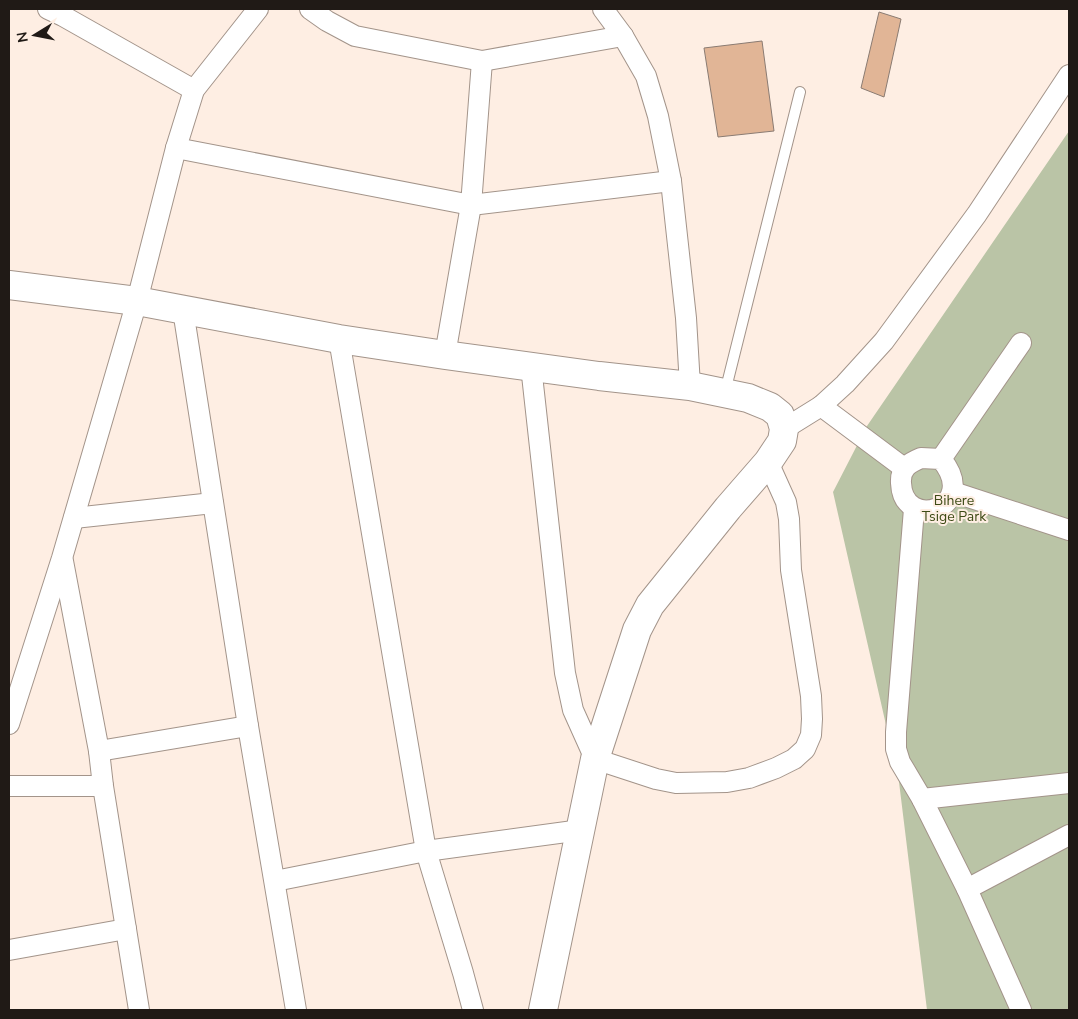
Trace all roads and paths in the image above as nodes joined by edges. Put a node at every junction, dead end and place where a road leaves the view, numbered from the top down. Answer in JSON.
{"nodes":[{"id":1,"x":48,"y":9,"type":"edge"},
{"id":2,"x":258,"y":9,"type":"edge"},
{"id":3,"x":310,"y":9,"type":"edge"},
{"id":4,"x":603,"y":9,"type":"edge"},
{"id":5,"x":623,"y":36,"type":"junction"},
{"id":6,"x":482,"y":60,"type":"junction"},
{"id":7,"x":1067,"y":83,"type":"edge"},
{"id":8,"x":194,"y":90,"type":"junction"},
{"id":9,"x":800,"y":92,"type":"dead end"},
{"id":10,"x":176,"y":148,"type":"junction"},
{"id":11,"x":671,"y":181,"type":"junction"},
{"id":12,"x":471,"y":205,"type":"junction"},
{"id":13,"x":9,"y":285,"type":"edge"},
{"id":14,"x":137,"y":301,"type":"junction"},
{"id":15,"x":183,"y":310,"type":"junction"},
{"id":16,"x":339,"y":339,"type":"junction"},
{"id":17,"x":1021,"y":342,"type":"dead end"},
{"id":18,"x":445,"y":355,"type":"junction"},
{"id":19,"x":531,"y":366,"type":"junction"},
{"id":20,"x":690,"y":386,"type":"junction"},
{"id":21,"x":725,"y":393,"type":"junction"},
{"id":22,"x":821,"y":406,"type":"junction"},
{"id":23,"x":784,"y":428,"type":"junction"},
{"id":24,"x":941,"y":459,"type":"junction"},
{"id":25,"x":768,"y":462,"type":"junction"},
{"id":26,"x":904,"y":468,"type":"junction"},
{"id":27,"x":953,"y":492,"type":"junction"},
{"id":28,"x":213,"y":504,"type":"junction"},
{"id":29,"x":914,"y":509,"type":"junction"},
{"id":30,"x":74,"y":518,"type":"junction"},
{"id":31,"x":1069,"y":530,"type":"edge"},
{"id":32,"x":62,"y":558,"type":"junction"},
{"id":33,"x":9,"y":724,"type":"edge"},
{"id":34,"x":248,"y":726,"type":"junction"},
{"id":35,"x":99,"y":751,"type":"junction"},
{"id":36,"x":595,"y":759,"type":"junction"},
{"id":37,"x":1069,"y":783,"type":"edge"},
{"id":38,"x":9,"y":786,"type":"edge"},
{"id":39,"x":103,"y":786,"type":"junction"},
{"id":40,"x":922,"y":799,"type":"junction"},
{"id":41,"x":581,"y":830,"type":"junction"},
{"id":42,"x":1069,"y":835,"type":"edge"},
{"id":43,"x":426,"y":851,"type":"junction"},
{"id":44,"x":275,"y":881,"type":"junction"},
{"id":45,"x":967,"y":889,"type":"junction"},
{"id":46,"x":126,"y":929,"type":"junction"},
{"id":47,"x":9,"y":950,"type":"edge"},
{"id":48,"x":139,"y":1010,"type":"edge"},
{"id":49,"x":296,"y":1010,"type":"edge"},
{"id":50,"x":473,"y":1010,"type":"edge"},
{"id":51,"x":543,"y":1010,"type":"edge"},
{"id":52,"x":1021,"y":1010,"type":"edge"}],
"edges":[{"from":1,"to":8,"type":"street"},
{"from":2,"to":8,"type":"street"},
{"from":3,"to":6,"type":"street"},
{"from":4,"to":5,"type":"street"},
{"from":5,"to":6,"type":"street"},
{"from":5,"to":11,"type":"street"},
{"from":6,"to":12,"type":"street"},
{"from":7,"to":22,"type":"street"},
{"from":8,"to":10,"type":"street"},
{"from":9,"to":21,"type":"lane"},
{"from":10,"to":12,"type":"street"},
{"from":10,"to":14,"type":"street"},
{"from":11,"to":12,"type":"street"},
{"from":11,"to":20,"type":"street"},
{"from":12,"to":18,"type":"street"},
{"from":13,"to":14,"type":"main road"},
{"from":14,"to":15,"type":"main road"},
{"from":14,"to":30,"type":"street"},
{"from":15,"to":16,"type":"main road"},
{"from":15,"to":28,"type":"street"},
{"from":16,"to":18,"type":"main road"},
{"from":16,"to":43,"type":"street"},
{"from":17,"to":24,"type":"street"},
{"from":18,"to":19,"type":"main road"},
{"from":19,"to":20,"type":"main road"},
{"from":19,"to":36,"type":"street"},
{"from":20,"to":21,"type":"main road"},
{"from":21,"to":23,"type":"main road"},
{"from":22,"to":23,"type":"street"},
{"from":22,"to":26,"type":"street"},
{"from":23,"to":25,"type":"main road"},
{"from":24,"to":26,"type":"street"},
{"from":24,"to":27,"type":"street"},
{"from":25,"to":36,"type":"main road"},
{"from":25,"to":36,"type":"street"},
{"from":26,"to":29,"type":"street"},
{"from":27,"to":29,"type":"street"},
{"from":27,"to":31,"type":"street"},
{"from":28,"to":30,"type":"street"},
{"from":28,"to":34,"type":"street"},
{"from":29,"to":40,"type":"street"},
{"from":30,"to":32,"type":"street"},
{"from":32,"to":33,"type":"street"},
{"from":32,"to":35,"type":"street"},
{"from":34,"to":35,"type":"street"},
{"from":34,"to":44,"type":"street"},
{"from":35,"to":39,"type":"street"},
{"from":36,"to":41,"type":"main road"},
{"from":37,"to":40,"type":"street"},
{"from":38,"to":39,"type":"street"},
{"from":39,"to":46,"type":"street"},
{"from":40,"to":45,"type":"street"},
{"from":41,"to":43,"type":"street"},
{"from":41,"to":51,"type":"main road"},
{"from":42,"to":45,"type":"street"},
{"from":43,"to":44,"type":"street"},
{"from":43,"to":50,"type":"street"},
{"from":44,"to":49,"type":"street"},
{"from":45,"to":52,"type":"street"},
{"from":46,"to":47,"type":"street"},
{"from":46,"to":48,"type":"street"}]}
